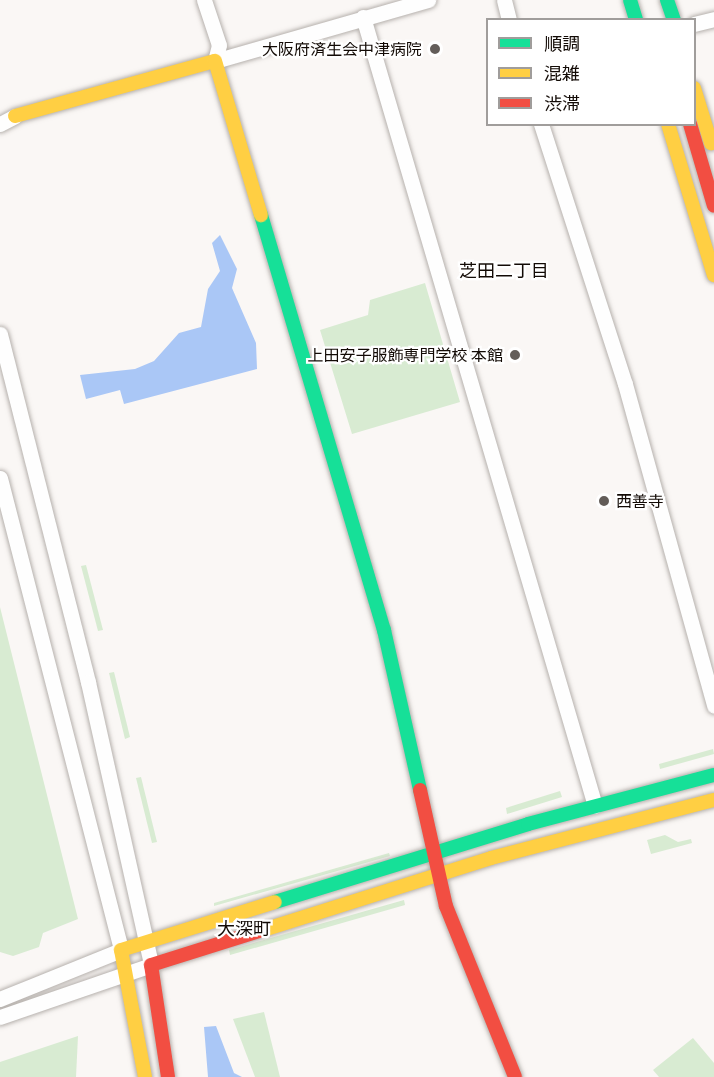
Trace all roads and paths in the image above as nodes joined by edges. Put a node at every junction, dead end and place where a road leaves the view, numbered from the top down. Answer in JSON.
{"nodes":[{"id":1,"x":204,"y":0,"type":"edge"},
{"id":2,"x":428,"y":0,"type":"edge"},
{"id":3,"x":504,"y":0,"type":"edge"},
{"id":4,"x":630,"y":0,"type":"edge"},
{"id":5,"x":654,"y":0,"type":"edge"},
{"id":6,"x":667,"y":0,"type":"edge"},
{"id":7,"x":363,"y":17,"type":"junction"},
{"id":8,"x":508,"y":18,"type":"edge"},
{"id":9,"x":635,"y":18,"type":"edge"},
{"id":10,"x":658,"y":18,"type":"edge"},
{"id":11,"x":673,"y":18,"type":"edge"},
{"id":12,"x":714,"y":18,"type":"edge"},
{"id":13,"x":696,"y":23,"type":"edge"},
{"id":14,"x":215,"y":61,"type":"junction"},
{"id":15,"x":696,"y":93,"type":"edge"},
{"id":16,"x":8,"y":116,"type":"edge"},
{"id":17,"x":0,"y":124,"type":"edge"},
{"id":18,"x":542,"y":126,"type":"edge"},
{"id":19,"x":669,"y":126,"type":"edge"},
{"id":20,"x":691,"y":126,"type":"edge"},
{"id":21,"x":713,"y":142,"type":"edge"},
{"id":22,"x":714,"y":206,"type":"edge"},
{"id":23,"x":714,"y":275,"type":"edge"},
{"id":24,"x":0,"y":334,"type":"edge"},
{"id":25,"x":0,"y":478,"type":"edge"},
{"id":26,"x":714,"y":706,"type":"edge"},
{"id":27,"x":714,"y":776,"type":"edge"},
{"id":28,"x":714,"y":800,"type":"edge"},
{"id":29,"x":595,"y":806,"type":"junction"},
{"id":30,"x":435,"y":855,"type":"junction"},
{"id":31,"x":439,"y":876,"type":"junction"},
{"id":32,"x":147,"y":941,"type":"junction"},
{"id":33,"x":121,"y":950,"type":"junction"},
{"id":34,"x":151,"y":965,"type":"junction"},
{"id":35,"x":127,"y":972,"type":"junction"},
{"id":36,"x":0,"y":999,"type":"edge"},
{"id":37,"x":0,"y":1017,"type":"edge"},
{"id":38,"x":145,"y":1077,"type":"edge"},
{"id":39,"x":168,"y":1077,"type":"edge"},
{"id":40,"x":515,"y":1077,"type":"edge"}],
"edges":[{"from":1,"to":14,"type":"street"},
{"from":2,"to":7,"type":"street"},
{"from":3,"to":8,"type":"street"},
{"from":4,"to":9,"type":"main road"},
{"from":5,"to":10,"type":"main road"},
{"from":6,"to":11,"type":"main road"},
{"from":7,"to":14,"type":"street"},
{"from":7,"to":29,"type":"street"},
{"from":12,"to":13,"type":"street"},
{"from":14,"to":16,"type":"main road"},
{"from":14,"to":30,"type":"main road"},
{"from":15,"to":21,"type":"main road"},
{"from":16,"to":17,"type":"street"},
{"from":18,"to":26,"type":"street"},
{"from":19,"to":23,"type":"main road"},
{"from":20,"to":22,"type":"main road"},
{"from":24,"to":32,"type":"street"},
{"from":25,"to":33,"type":"street"},
{"from":27,"to":29,"type":"main road"},
{"from":28,"to":31,"type":"main road"},
{"from":29,"to":30,"type":"main road"},
{"from":30,"to":31,"type":"main road"},
{"from":30,"to":32,"type":"main road"},
{"from":31,"to":34,"type":"main road"},
{"from":31,"to":40,"type":"main road"},
{"from":32,"to":33,"type":"main road"},
{"from":32,"to":34,"type":"street"},
{"from":33,"to":35,"type":"main road"},
{"from":33,"to":36,"type":"street"},
{"from":34,"to":35,"type":"street"},
{"from":34,"to":39,"type":"main road"},
{"from":35,"to":37,"type":"street"},
{"from":35,"to":38,"type":"main road"}]}
